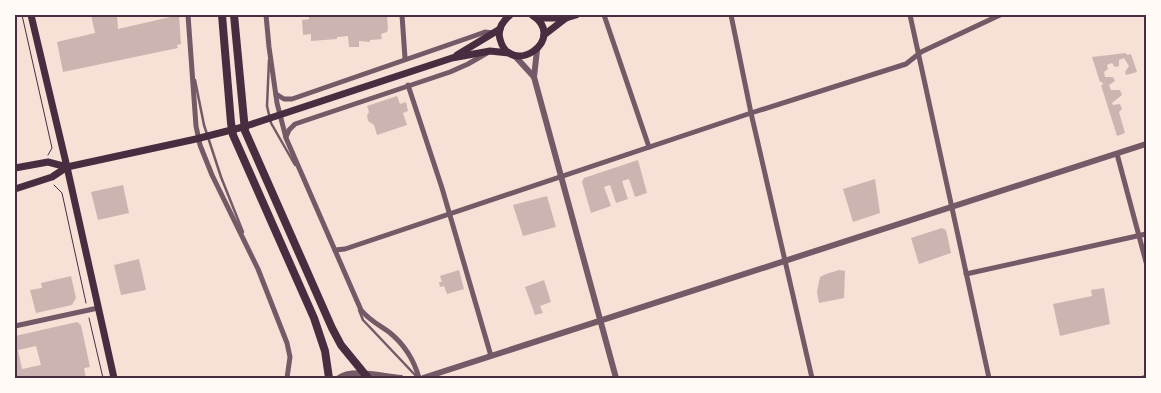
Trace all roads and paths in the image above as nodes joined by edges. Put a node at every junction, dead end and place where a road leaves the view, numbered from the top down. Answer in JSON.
{"nodes":[{"id":1,"x":22,"y":15,"type":"edge"},
{"id":2,"x":31,"y":15,"type":"edge"},
{"id":3,"x":188,"y":15,"type":"edge"},
{"id":4,"x":222,"y":15,"type":"edge"},
{"id":5,"x":234,"y":15,"type":"edge"},
{"id":6,"x":266,"y":15,"type":"edge"},
{"id":7,"x":402,"y":15,"type":"edge"},
{"id":8,"x":510,"y":15,"type":"edge"},
{"id":9,"x":576,"y":15,"type":"edge"},
{"id":10,"x":604,"y":15,"type":"edge"},
{"id":11,"x":731,"y":15,"type":"edge"},
{"id":12,"x":910,"y":15,"type":"edge"},
{"id":13,"x":1000,"y":15,"type":"edge"},
{"id":14,"x":535,"y":17,"type":"edge"},
{"id":15,"x":566,"y":18,"type":"junction"},
{"id":16,"x":497,"y":31,"type":"junction"},
{"id":17,"x":544,"y":35,"type":"junction"},
{"id":18,"x":269,"y":47,"type":"junction"},
{"id":19,"x":537,"y":50,"type":"junction"},
{"id":20,"x":490,"y":51,"type":"junction"},
{"id":21,"x":512,"y":54,"type":"junction"},
{"id":22,"x":918,"y":55,"type":"junction"},
{"id":23,"x":405,"y":58,"type":"junction"},
{"id":24,"x":452,"y":58,"type":"junction"},
{"id":25,"x":192,"y":74,"type":"junction"},
{"id":26,"x":534,"y":78,"type":"junction"},
{"id":27,"x":408,"y":85,"type":"junction"},
{"id":28,"x":276,"y":94,"type":"junction"},
{"id":29,"x":751,"y":112,"type":"junction"},
{"id":30,"x":286,"y":138,"type":"junction"},
{"id":31,"x":1146,"y":144,"type":"edge"},
{"id":32,"x":649,"y":147,"type":"junction"},
{"id":33,"x":1117,"y":154,"type":"junction"},
{"id":34,"x":47,"y":157,"type":"dead end"},
{"id":35,"x":68,"y":166,"type":"junction"},
{"id":36,"x":15,"y":168,"type":"edge"},
{"id":37,"x":561,"y":177,"type":"junction"},
{"id":38,"x":304,"y":179,"type":"junction"},
{"id":39,"x":54,"y":185,"type":"dead end"},
{"id":40,"x":15,"y":189,"type":"edge"},
{"id":41,"x":952,"y":207,"type":"junction"},
{"id":42,"x":449,"y":214,"type":"junction"},
{"id":43,"x":1143,"y":235,"type":"edge"},
{"id":44,"x":335,"y":250,"type":"junction"},
{"id":45,"x":252,"y":255,"type":"junction"},
{"id":46,"x":786,"y":261,"type":"junction"},
{"id":47,"x":1146,"y":262,"type":"edge"},
{"id":48,"x":966,"y":274,"type":"junction"},
{"id":49,"x":356,"y":299,"type":"junction"},
{"id":50,"x":85,"y":306,"type":"dead end"},
{"id":51,"x":98,"y":308,"type":"junction"},
{"id":52,"x":89,"y":316,"type":"dead end"},
{"id":53,"x":601,"y":321,"type":"junction"},
{"id":54,"x":15,"y":326,"type":"edge"},
{"id":55,"x":491,"y":356,"type":"junction"},
{"id":56,"x":366,"y":376,"type":"edge"},
{"id":57,"x":103,"y":378,"type":"edge"},
{"id":58,"x":114,"y":378,"type":"edge"},
{"id":59,"x":287,"y":378,"type":"edge"},
{"id":60,"x":329,"y":378,"type":"edge"},
{"id":61,"x":339,"y":378,"type":"edge"},
{"id":62,"x":400,"y":378,"type":"edge"},
{"id":63,"x":420,"y":378,"type":"edge"},
{"id":64,"x":616,"y":378,"type":"edge"},
{"id":65,"x":812,"y":378,"type":"edge"},
{"id":66,"x":989,"y":378,"type":"edge"}],
"edges":[{"from":1,"to":34,"type":"path"},
{"from":2,"to":35,"type":"main road"},
{"from":3,"to":25,"type":"street"},
{"from":4,"to":60,"type":"highway"},
{"from":5,"to":56,"type":"highway"},
{"from":6,"to":18,"type":"street"},
{"from":7,"to":23,"type":"street"},
{"from":8,"to":16,"type":"main road"},
{"from":9,"to":15,"type":"main road"},
{"from":10,"to":32,"type":"street"},
{"from":11,"to":29,"type":"street"},
{"from":12,"to":22,"type":"street"},
{"from":13,"to":22,"type":"street"},
{"from":14,"to":15,"type":"main road"},
{"from":14,"to":17,"type":"main road"},
{"from":15,"to":17,"type":"main road"},
{"from":16,"to":21,"type":"main road"},
{"from":16,"to":23,"type":"street"},
{"from":16,"to":24,"type":"main road"},
{"from":17,"to":19,"type":"main road"},
{"from":18,"to":28,"type":"street"},
{"from":18,"to":38,"type":"lane"},
{"from":19,"to":21,"type":"main road"},
{"from":19,"to":26,"type":"street"},
{"from":20,"to":21,"type":"main road"},
{"from":20,"to":24,"type":"main road"},
{"from":20,"to":27,"type":"street"},
{"from":21,"to":26,"type":"street"},
{"from":22,"to":29,"type":"street"},
{"from":22,"to":41,"type":"street"},
{"from":23,"to":28,"type":"street"},
{"from":24,"to":35,"type":"main road"},
{"from":25,"to":45,"type":"lane"},
{"from":25,"to":45,"type":"street"},
{"from":26,"to":37,"type":"street"},
{"from":27,"to":30,"type":"street"},
{"from":27,"to":42,"type":"street"},
{"from":28,"to":30,"type":"street"},
{"from":29,"to":32,"type":"street"},
{"from":29,"to":46,"type":"street"},
{"from":30,"to":38,"type":"street"},
{"from":31,"to":33,"type":"street"},
{"from":32,"to":37,"type":"street"},
{"from":33,"to":41,"type":"street"},
{"from":33,"to":43,"type":"street"},
{"from":35,"to":36,"type":"main road"},
{"from":35,"to":40,"type":"main road"},
{"from":35,"to":51,"type":"main road"},
{"from":37,"to":42,"type":"street"},
{"from":37,"to":53,"type":"street"},
{"from":38,"to":44,"type":"street"},
{"from":39,"to":50,"type":"path"},
{"from":41,"to":46,"type":"street"},
{"from":41,"to":48,"type":"street"},
{"from":42,"to":44,"type":"street"},
{"from":42,"to":55,"type":"street"},
{"from":43,"to":47,"type":"street"},
{"from":43,"to":48,"type":"street"},
{"from":44,"to":49,"type":"street"},
{"from":45,"to":59,"type":"street"},
{"from":46,"to":53,"type":"street"},
{"from":46,"to":65,"type":"street"},
{"from":48,"to":66,"type":"street"},
{"from":49,"to":63,"type":"lane"},
{"from":49,"to":63,"type":"street"},
{"from":51,"to":54,"type":"street"},
{"from":51,"to":58,"type":"main road"},
{"from":52,"to":57,"type":"path"},
{"from":53,"to":55,"type":"street"},
{"from":53,"to":64,"type":"street"},
{"from":55,"to":63,"type":"street"},
{"from":56,"to":61,"type":"street"},
{"from":56,"to":62,"type":"street"}]}
